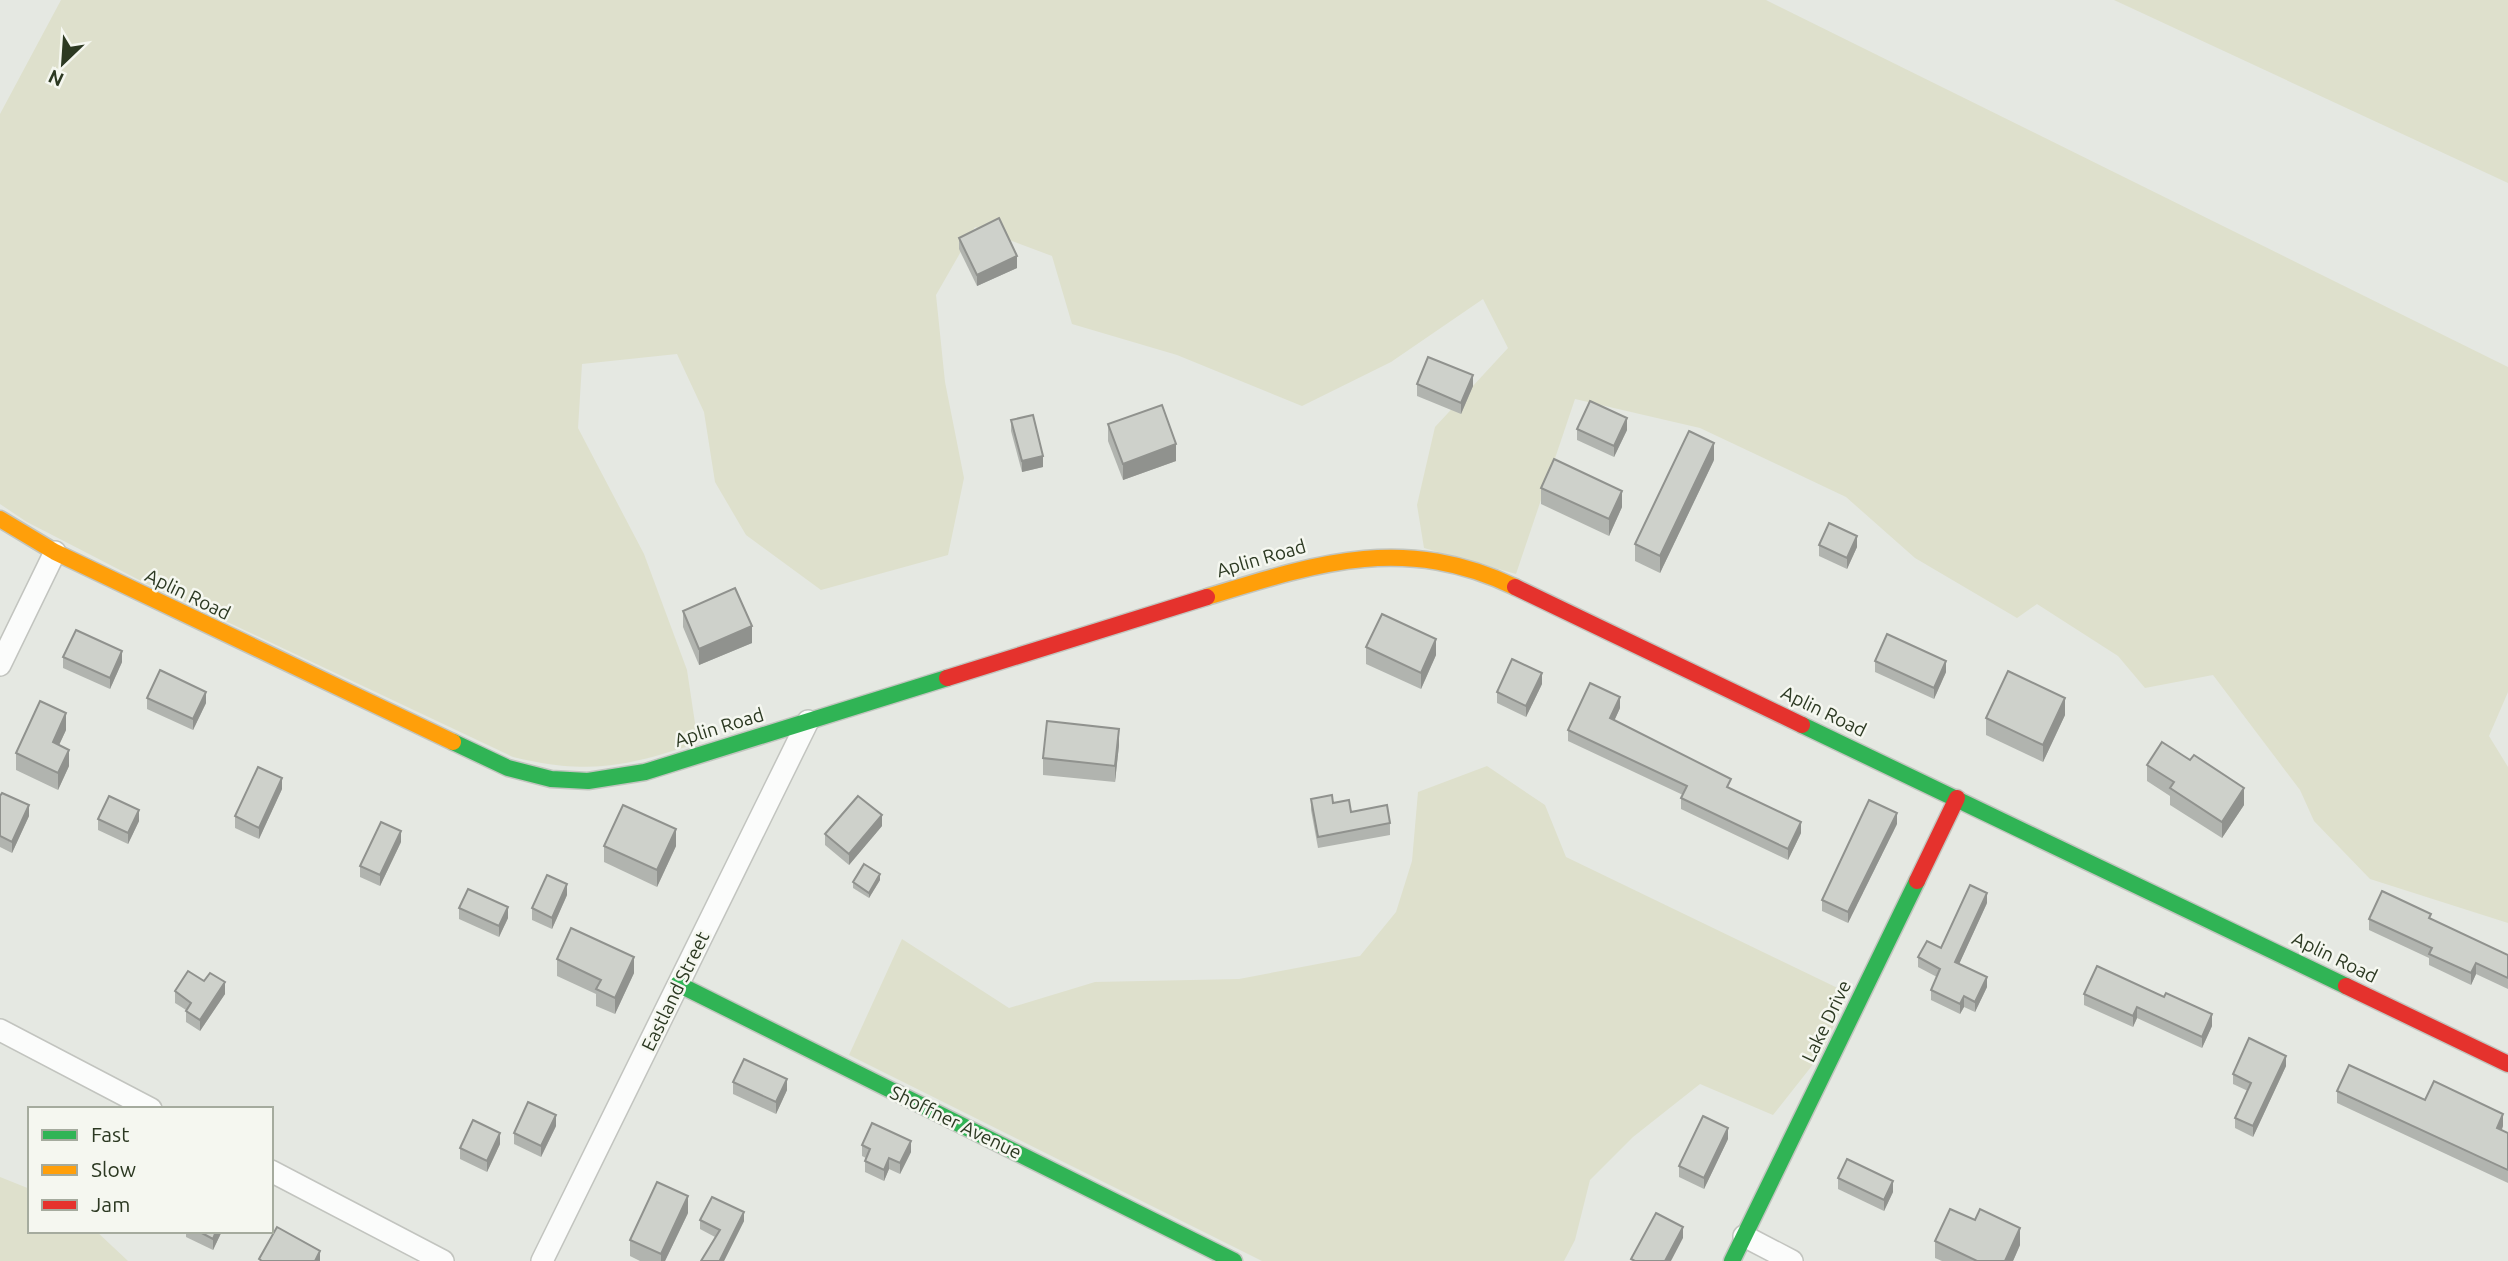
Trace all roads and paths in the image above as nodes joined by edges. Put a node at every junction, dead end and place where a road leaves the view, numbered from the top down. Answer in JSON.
{"nodes":[{"id":1,"x":0,"y":519,"type":"edge"},
{"id":2,"x":55,"y":552,"type":"junction"},
{"id":3,"x":0,"y":665,"type":"edge"},
{"id":4,"x":808,"y":721,"type":"junction"},
{"id":5,"x":1957,"y":798,"type":"junction"},
{"id":6,"x":678,"y":984,"type":"junction"},
{"id":7,"x":0,"y":1030,"type":"edge"},
{"id":8,"x":2508,"y":1064,"type":"edge"},
{"id":9,"x":147,"y":1107,"type":"edge"},
{"id":10,"x":273,"y":1172,"type":"edge"},
{"id":11,"x":1744,"y":1236,"type":"junction"},
{"id":12,"x":443,"y":1261,"type":"edge"},
{"id":13,"x":542,"y":1261,"type":"edge"},
{"id":14,"x":1234,"y":1261,"type":"edge"},
{"id":15,"x":1732,"y":1261,"type":"edge"},
{"id":16,"x":1792,"y":1261,"type":"edge"}],
"edges":[{"from":1,"to":2,"type":"street","name":"Aplin Road"},
{"from":2,"to":3,"type":"street"},
{"from":2,"to":4,"type":"street","name":"Aplin Road"},
{"from":4,"to":5,"type":"street","name":"Aplin Road"},
{"from":4,"to":6,"type":"street","name":"Eastland Street"},
{"from":5,"to":8,"type":"street","name":"Aplin Road"},
{"from":5,"to":11,"type":"street","name":"Lake Drive"},
{"from":6,"to":13,"type":"street","name":"Eastland Street"},
{"from":6,"to":14,"type":"street","name":"Shoffner Avenue"},
{"from":7,"to":9,"type":"street"},
{"from":10,"to":12,"type":"street"},
{"from":11,"to":15,"type":"street","name":"Lake Drive"},
{"from":11,"to":16,"type":"street"}]}
